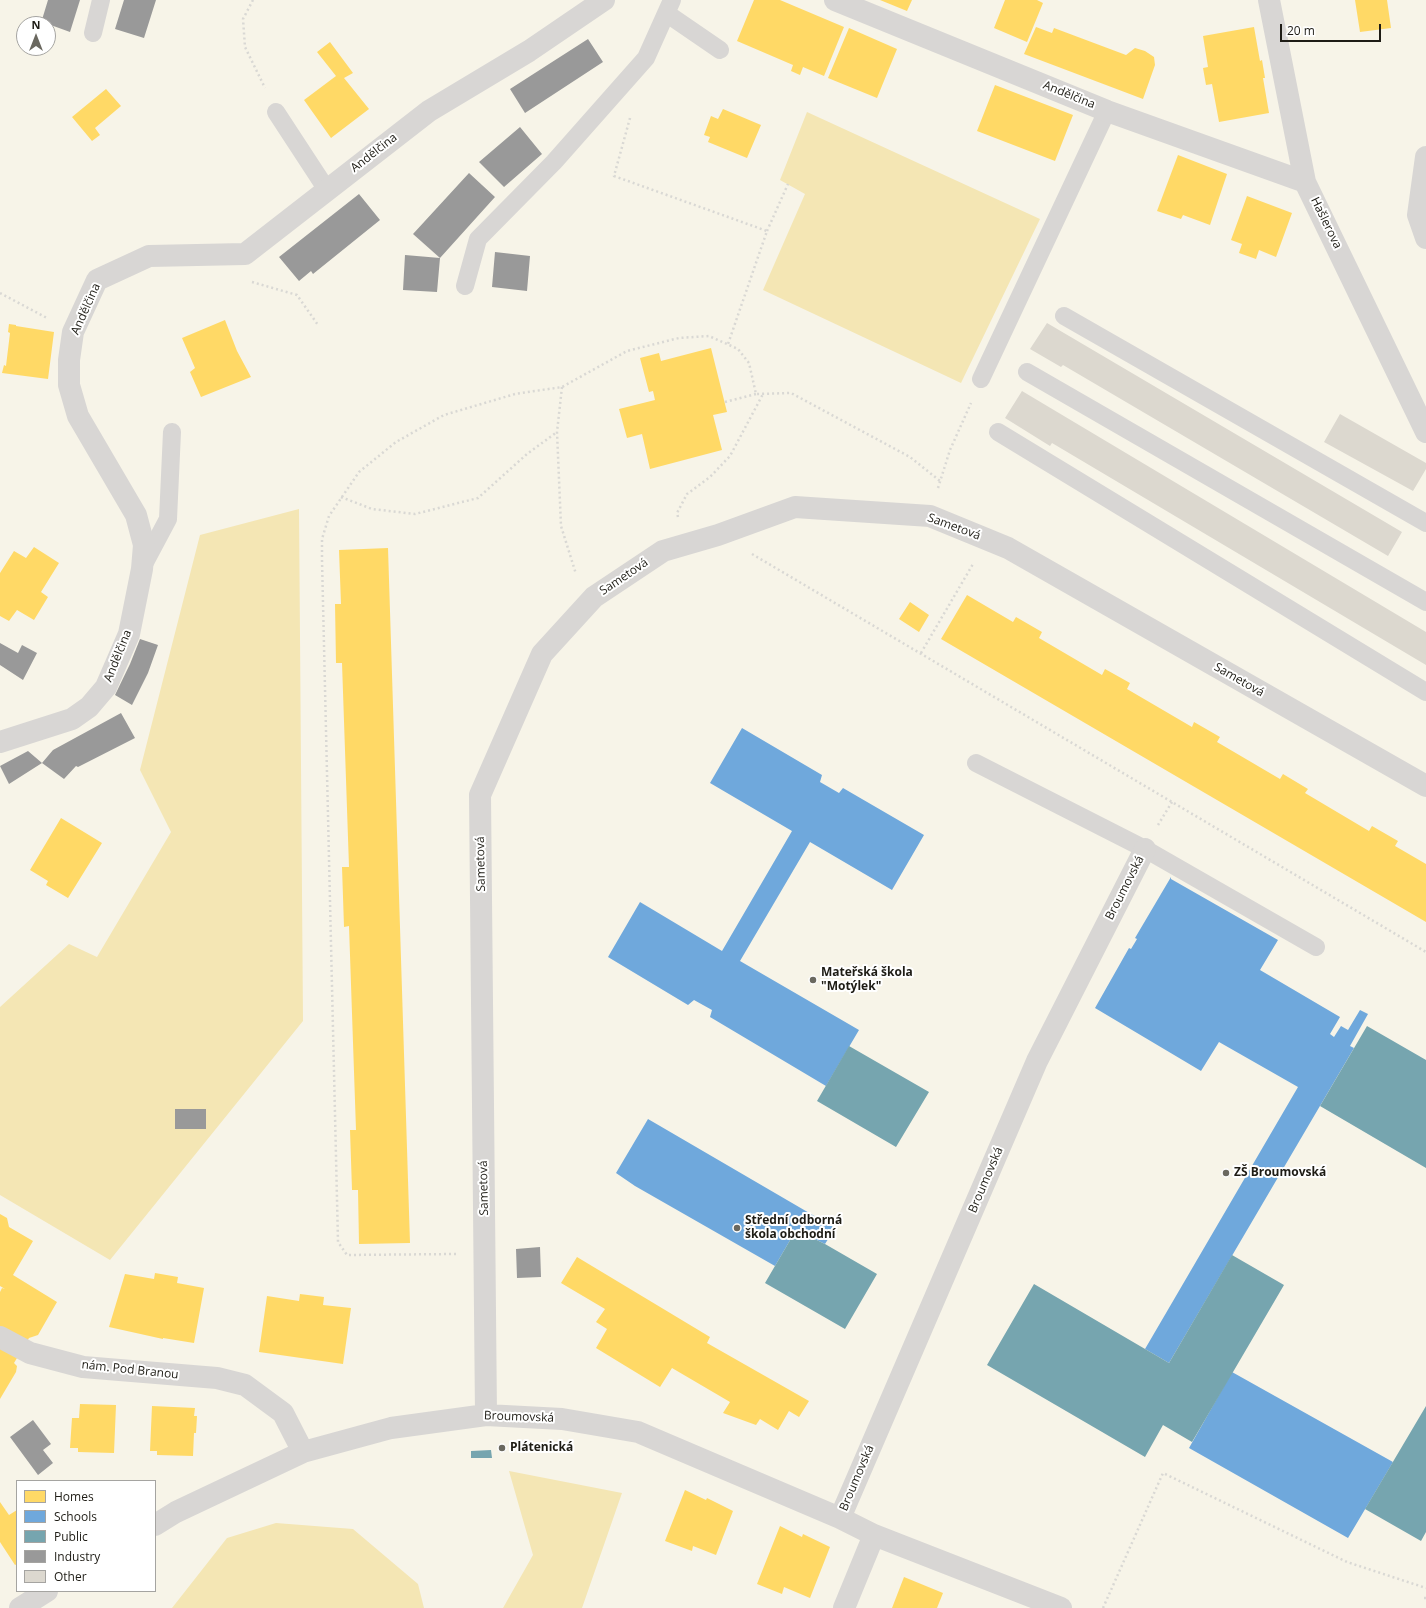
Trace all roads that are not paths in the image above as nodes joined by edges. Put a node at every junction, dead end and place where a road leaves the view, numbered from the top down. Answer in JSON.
{"nodes":[{"id":1,"x":101,"y":0,"type":"edge"},
{"id":2,"x":604,"y":0,"type":"edge"},
{"id":3,"x":835,"y":0,"type":"edge"},
{"id":4,"x":1269,"y":0,"type":"edge"},
{"id":5,"x":669,"y":7,"type":"edge"},
{"id":6,"x":93,"y":33,"type":"dead end"},
{"id":7,"x":720,"y":50,"type":"dead end"},
{"id":8,"x":1107,"y":111,"type":"junction"},
{"id":9,"x":276,"y":112,"type":"road end"},
{"id":10,"x":1426,"y":157,"type":"edge"},
{"id":11,"x":1305,"y":182,"type":"junction"},
{"id":12,"x":327,"y":190,"type":"junction"},
{"id":13,"x":1426,"y":238,"type":"edge"},
{"id":14,"x":465,"y":286,"type":"dead end"},
{"id":15,"x":1064,"y":316,"type":"dead end"},
{"id":16,"x":1026,"y":372,"type":"dead end"},
{"id":17,"x":981,"y":379,"type":"road end"},
{"id":18,"x":172,"y":432,"type":"dead end"},
{"id":19,"x":998,"y":432,"type":"dead end"},
{"id":20,"x":1426,"y":432,"type":"edge"},
{"id":21,"x":1426,"y":523,"type":"edge"},
{"id":22,"x":142,"y":569,"type":"junction"},
{"id":23,"x":1426,"y":602,"type":"edge"},
{"id":24,"x":1426,"y":692,"type":"edge"},
{"id":25,"x":0,"y":742,"type":"edge"},
{"id":26,"x":976,"y":763,"type":"dead end"},
{"id":27,"x":1426,"y":786,"type":"edge"},
{"id":28,"x":1145,"y":848,"type":"junction"},
{"id":29,"x":1316,"y":947,"type":"dead end"},
{"id":30,"x":0,"y":1337,"type":"edge"},
{"id":31,"x":486,"y":1415,"type":"junction"},
{"id":32,"x":303,"y":1452,"type":"junction"},
{"id":33,"x":840,"y":1518,"type":"junction"},
{"id":34,"x":156,"y":1524,"type":"edge"},
{"id":35,"x":874,"y":1535,"type":"junction"},
{"id":36,"x":45,"y":1592,"type":"edge"},
{"id":37,"x":20,"y":1608,"type":"edge"},
{"id":38,"x":844,"y":1608,"type":"edge"},
{"id":39,"x":1062,"y":1608,"type":"edge"}],
"edges":[{"from":1,"to":6,"type":"lane"},
{"from":2,"to":12,"type":"street","name":"Andělčina"},
{"from":3,"to":8,"type":"street","name":"Andělčina"},
{"from":4,"to":11,"type":"street","name":"Hašlerova"},
{"from":5,"to":7,"type":"lane"},
{"from":5,"to":14,"type":"lane"},
{"from":8,"to":11,"type":"street","name":"Andělčina"},
{"from":8,"to":17,"type":"lane"},
{"from":9,"to":12,"type":"lane"},
{"from":10,"to":13,"type":"street"},
{"from":11,"to":20,"type":"street","name":"Hašlerova"},
{"from":12,"to":22,"type":"street","name":"Andělčina"},
{"from":15,"to":21,"type":"lane"},
{"from":16,"to":23,"type":"lane"},
{"from":18,"to":22,"type":"lane"},
{"from":19,"to":24,"type":"lane"},
{"from":22,"to":25,"type":"street","name":"Andělčina"},
{"from":26,"to":28,"type":"lane"},
{"from":27,"to":31,"type":"street","name":"Sametová"},
{"from":28,"to":29,"type":"lane"},
{"from":28,"to":33,"type":"street","name":"Broumovská"},
{"from":30,"to":32,"type":"street","name":"nám. Pod Branou"},
{"from":31,"to":32,"type":"street","name":"Broumovská"},
{"from":31,"to":33,"type":"street","name":"Broumovská"},
{"from":32,"to":34,"type":"street"},
{"from":33,"to":35,"type":"street","name":"Broumovská"},
{"from":35,"to":38,"type":"street"},
{"from":35,"to":39,"type":"street","name":"Broumovská"},
{"from":36,"to":37,"type":"street"}]}
